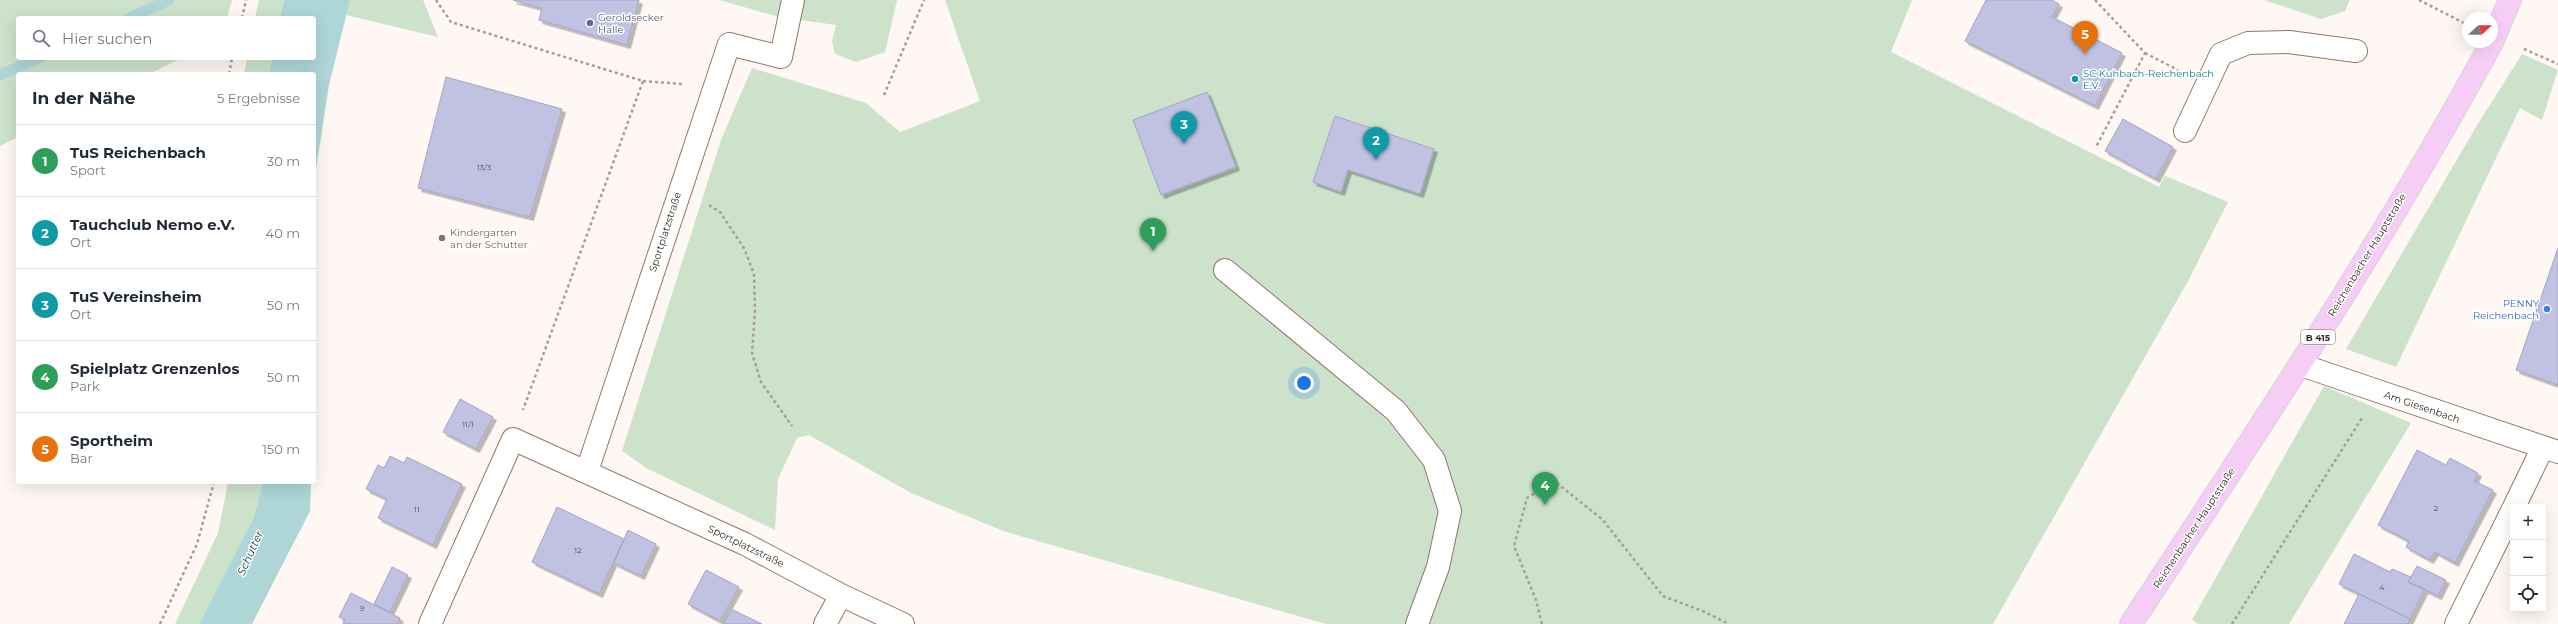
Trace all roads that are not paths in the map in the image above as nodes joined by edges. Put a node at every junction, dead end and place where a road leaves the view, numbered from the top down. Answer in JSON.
{"nodes":[{"id":1,"x":793,"y":0,"type":"edge"},
{"id":2,"x":2510,"y":0,"type":"edge"},
{"id":3,"x":2498,"y":28,"type":"edge"},
{"id":4,"x":2489,"y":48,"type":"edge"},
{"id":5,"x":2356,"y":51,"type":"dead end"},
{"id":6,"x":2185,"y":131,"type":"dead end"},
{"id":7,"x":1225,"y":270,"type":"dead end"},
{"id":8,"x":2301,"y":365,"type":"junction"},
{"id":9,"x":2551,"y":450,"type":"edge"},
{"id":10,"x":588,"y":471,"type":"junction"},
{"id":11,"x":2516,"y":504,"type":"edge"},
{"id":12,"x":2510,"y":514,"type":"edge"},
{"id":13,"x":841,"y":594,"type":"junction"},
{"id":14,"x":430,"y":624,"type":"edge"},
{"id":15,"x":824,"y":624,"type":"edge"},
{"id":16,"x":903,"y":624,"type":"edge"},
{"id":17,"x":1417,"y":624,"type":"edge"},
{"id":18,"x":2132,"y":624,"type":"edge"},
{"id":19,"x":2456,"y":624,"type":"edge"}],
"edges":[{"from":1,"to":10,"type":"street","name":"Sportplatzstraße"},
{"from":2,"to":3,"type":"main road","name":"Reichenbacher Hauptstraße","number":"B 415"},
{"from":4,"to":8,"type":"main road","name":"Reichenbacher Hauptstraße","number":"B 415"},
{"from":5,"to":6,"type":"street"},
{"from":7,"to":17,"type":"street"},
{"from":8,"to":9,"type":"street","name":"Am Giesenbach"},
{"from":8,"to":18,"type":"main road","name":"Reichenbacher Hauptstraße","number":"B 415"},
{"from":9,"to":11,"type":"street","name":"Am Giesenbach"},
{"from":10,"to":13,"type":"street","name":"Sportplatzstraße"},
{"from":10,"to":14,"type":"street","name":"Sportplatzstraße"},
{"from":12,"to":19,"type":"street","name":"Am Giesenbach"},
{"from":13,"to":15,"type":"street"},
{"from":13,"to":16,"type":"street","name":"Sportplatzstraße"}]}
